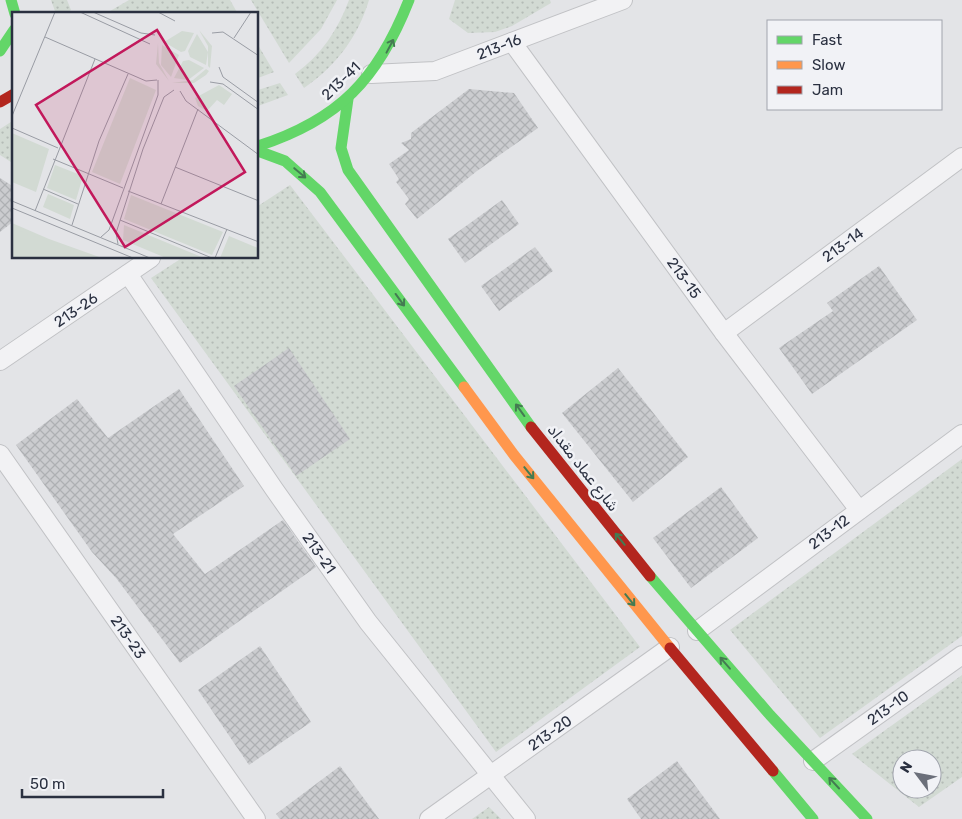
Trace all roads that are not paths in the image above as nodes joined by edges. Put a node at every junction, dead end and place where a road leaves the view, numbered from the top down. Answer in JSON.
{"nodes":[{"id":1,"x":409,"y":0,"type":"edge"},
{"id":2,"x":622,"y":0,"type":"edge"},
{"id":3,"x":12,"y":33,"type":"edge"},
{"id":4,"x":512,"y":42,"type":"junction"},
{"id":5,"x":0,"y":51,"type":"edge"},
{"id":6,"x":371,"y":74,"type":"junction"},
{"id":7,"x":12,"y":95,"type":"edge"},
{"id":8,"x":348,"y":99,"type":"junction"},
{"id":9,"x":0,"y":102,"type":"edge"},
{"id":10,"x":259,"y":146,"type":"edge"},
{"id":11,"x":259,"y":150,"type":"edge"},
{"id":12,"x":962,"y":157,"type":"edge"},
{"id":13,"x":150,"y":259,"type":"edge"},
{"id":14,"x":128,"y":274,"type":"junction"},
{"id":15,"x":724,"y":333,"type":"junction"},
{"id":16,"x":0,"y":361,"type":"edge"},
{"id":17,"x":962,"y":434,"type":"edge"},
{"id":18,"x":0,"y":454,"type":"edge"},
{"id":19,"x":859,"y":510,"type":"junction"},
{"id":20,"x":697,"y":631,"type":"junction"},
{"id":21,"x":670,"y":648,"type":"junction"},
{"id":22,"x":962,"y":655,"type":"edge"},
{"id":23,"x":813,"y":761,"type":"junction"},
{"id":24,"x":490,"y":776,"type":"junction"},
{"id":25,"x":256,"y":819,"type":"edge"},
{"id":26,"x":429,"y":819,"type":"edge"},
{"id":27,"x":526,"y":819,"type":"edge"},
{"id":28,"x":813,"y":819,"type":"edge"},
{"id":29,"x":867,"y":819,"type":"edge"}],
"edges":[{"from":6,"to":1,"type":"street","name":"213-41","one_way":true},
{"from":2,"to":4,"type":"street","name":"213-16"},
{"from":3,"to":5,"type":"street"},
{"from":4,"to":6,"type":"street","name":"213-16"},
{"from":4,"to":15,"type":"street","name":"213-15"},
{"from":6,"to":8,"type":"street","name":"213-41"},
{"from":7,"to":9,"type":"street"},
{"from":8,"to":10,"type":"street","name":"213-41"},
{"from":20,"to":8,"type":"street","name":"شارع عماد مقداد","one_way":true},
{"from":11,"to":21,"type":"street","one_way":true},
{"from":12,"to":15,"type":"street","name":"213-14"},
{"from":13,"to":14,"type":"street","name":"213-26"},
{"from":14,"to":16,"type":"street","name":"213-26"},
{"from":14,"to":24,"type":"street","name":"213-21"},
{"from":15,"to":19,"type":"street","name":"213-15"},
{"from":17,"to":19,"type":"street","name":"213-12"},
{"from":18,"to":25,"type":"street","name":"213-23"},
{"from":19,"to":20,"type":"street","name":"213-12"},
{"from":23,"to":20,"type":"street","name":"شارع عماد مقداد","one_way":true},
{"from":21,"to":24,"type":"street","name":"213-20"},
{"from":21,"to":28,"type":"street"},
{"from":22,"to":23,"type":"street","name":"213-10"},
{"from":29,"to":23,"type":"street","name":"شارع عماد مقداد","one_way":true},
{"from":24,"to":26,"type":"street","name":"213-20"},
{"from":24,"to":27,"type":"street","name":"213-21"}]}
